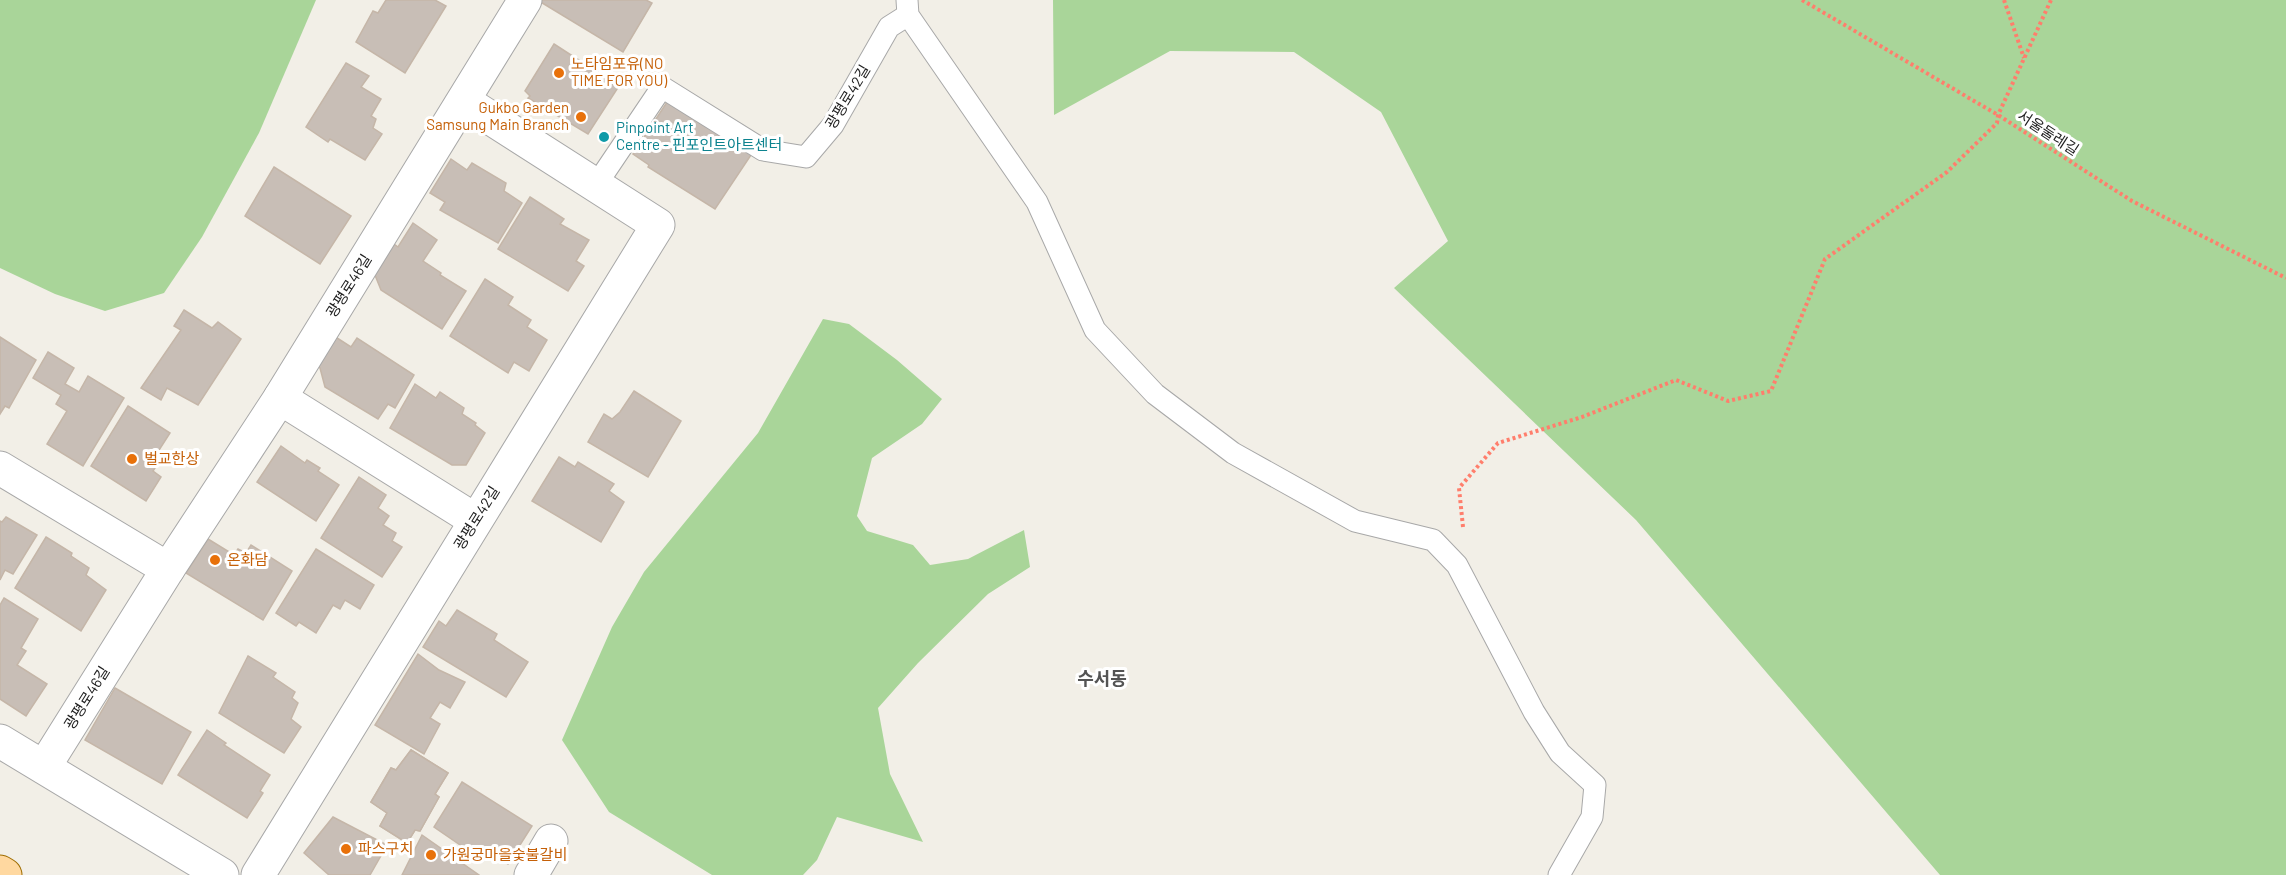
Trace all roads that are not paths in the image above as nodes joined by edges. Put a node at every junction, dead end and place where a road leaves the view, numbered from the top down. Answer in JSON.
{"nodes":[{"id":1,"x":525,"y":0,"type":"edge"},
{"id":2,"x":907,"y":7,"type":"edge"},
{"id":3,"x":464,"y":101,"type":"junction"},
{"id":4,"x":596,"y":185,"type":"junction"},
{"id":5,"x":280,"y":399,"type":"junction"},
{"id":6,"x":0,"y":468,"type":"edge"},
{"id":7,"x":475,"y":520,"type":"junction"},
{"id":8,"x":168,"y":568,"type":"junction"},
{"id":9,"x":0,"y":741,"type":"edge"},
{"id":10,"x":44,"y":767,"type":"junction"},
{"id":11,"x":551,"y":841,"type":"dead end"},
{"id":12,"x":0,"y":872,"type":"edge"},
{"id":13,"x":5,"y":875,"type":"edge"},
{"id":14,"x":222,"y":875,"type":"edge"},
{"id":15,"x":258,"y":875,"type":"edge"},
{"id":16,"x":531,"y":875,"type":"edge"},
{"id":17,"x":1559,"y":875,"type":"edge"}],
"edges":[{"from":1,"to":3,"type":"street","name":"광평로46길"},
{"from":2,"to":4,"type":"lane","name":"광평로42길"},
{"from":2,"to":17,"type":"lane"},
{"from":3,"to":4,"type":"street","name":"광평로42길"},
{"from":3,"to":5,"type":"street","name":"광평로46길"},
{"from":4,"to":7,"type":"street","name":"광평로42길"},
{"from":5,"to":7,"type":"street"},
{"from":5,"to":8,"type":"street","name":"광평로46길"},
{"from":6,"to":8,"type":"street"},
{"from":7,"to":15,"type":"street","name":"광평로42길"},
{"from":8,"to":10,"type":"street","name":"광평로46길"},
{"from":9,"to":10,"type":"street"},
{"from":10,"to":14,"type":"street"},
{"from":11,"to":16,"type":"street"},
{"from":12,"to":13,"type":"main road"}]}
